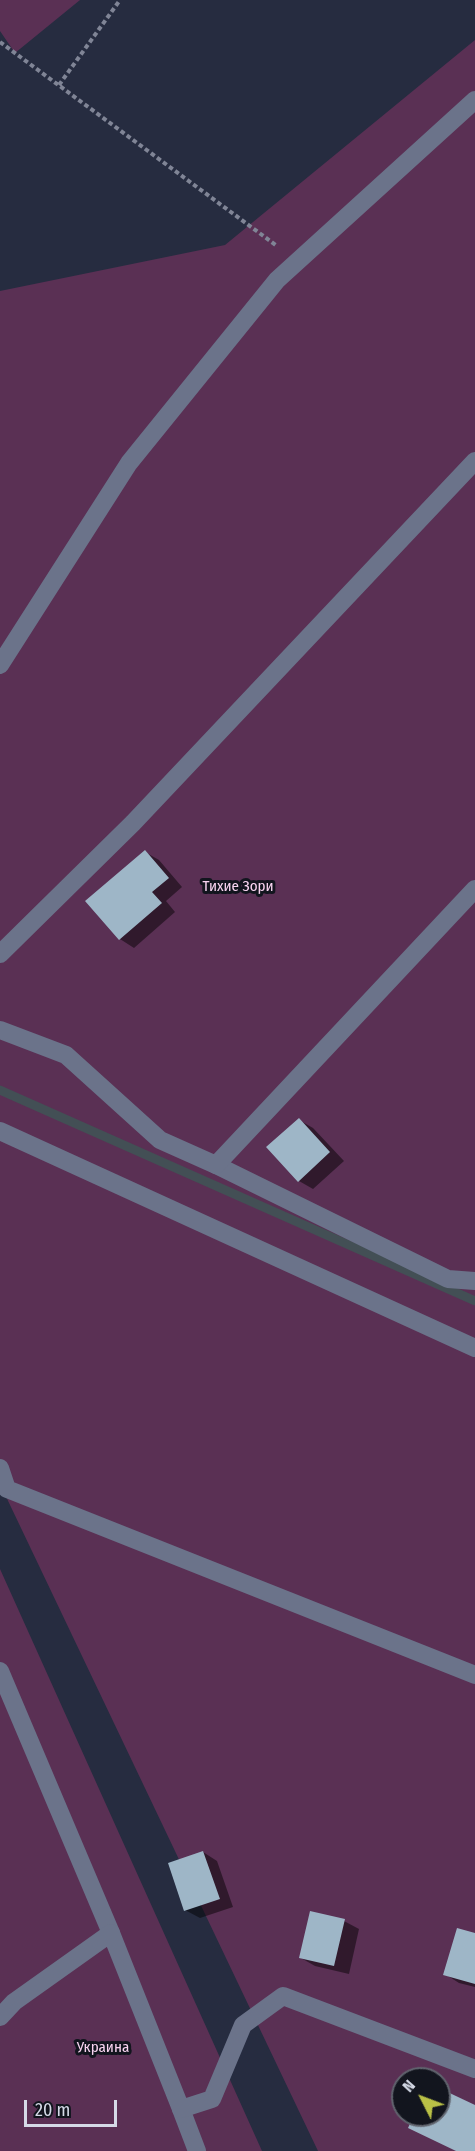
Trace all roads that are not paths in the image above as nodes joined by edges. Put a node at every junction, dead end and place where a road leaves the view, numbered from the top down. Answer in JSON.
{"nodes":[{"id":1,"x":475,"y":100,"type":"edge"},
{"id":2,"x":475,"y":461,"type":"edge"},
{"id":3,"x":0,"y":665,"type":"edge"},
{"id":4,"x":475,"y":889,"type":"edge"},
{"id":5,"x":0,"y":954,"type":"edge"},
{"id":6,"x":0,"y":1029,"type":"edge"},
{"id":7,"x":0,"y":1131,"type":"edge"},
{"id":8,"x":216,"y":1165,"type":"junction"},
{"id":9,"x":475,"y":1281,"type":"edge"},
{"id":10,"x":475,"y":1348,"type":"edge"},
{"id":11,"x":0,"y":1468,"type":"edge"},
{"id":12,"x":0,"y":1671,"type":"edge"},
{"id":13,"x":475,"y":1675,"type":"edge"},
{"id":14,"x":111,"y":1933,"type":"junction"},
{"id":15,"x":0,"y":2016,"type":"edge"},
{"id":16,"x":475,"y":2069,"type":"edge"},
{"id":17,"x":181,"y":2109,"type":"junction"},
{"id":18,"x":197,"y":2151,"type":"edge"}],
"edges":[{"from":1,"to":3,"type":"street"},
{"from":2,"to":5,"type":"street"},
{"from":4,"to":8,"type":"street"},
{"from":6,"to":8,"type":"street"},
{"from":7,"to":10,"type":"street"},
{"from":8,"to":9,"type":"street"},
{"from":11,"to":13,"type":"street"},
{"from":12,"to":14,"type":"street"},
{"from":14,"to":15,"type":"street"},
{"from":14,"to":17,"type":"street"},
{"from":16,"to":17,"type":"street"},
{"from":17,"to":18,"type":"street"}]}
